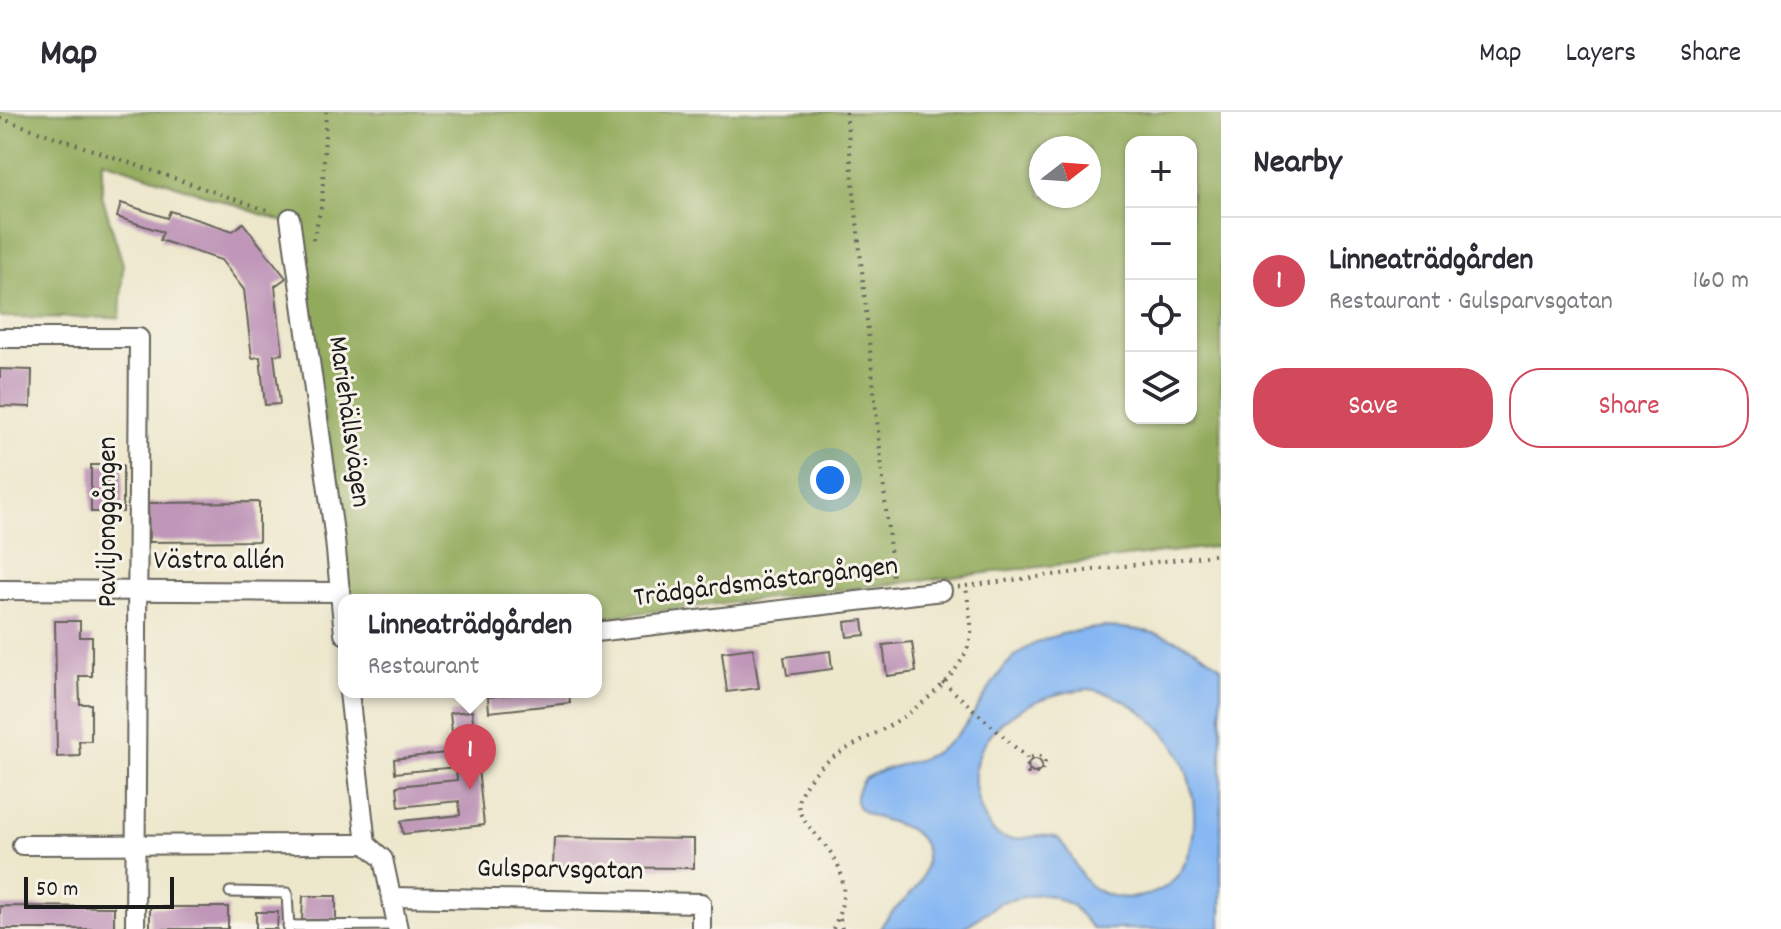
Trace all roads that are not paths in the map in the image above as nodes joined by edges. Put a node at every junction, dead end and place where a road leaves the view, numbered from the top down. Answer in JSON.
{"nodes":[{"id":1,"x":290,"y":218,"type":"road end"},
{"id":2,"x":0,"y":338,"type":"edge"},
{"id":3,"x":0,"y":590,"type":"edge"},
{"id":4,"x":138,"y":591,"type":"junction"},
{"id":5,"x":942,"y":591,"type":"road end"},
{"id":6,"x":341,"y":592,"type":"joint"},
{"id":7,"x":602,"y":631,"type":"edge"},
{"id":8,"x":350,"y":698,"type":"edge"},
{"id":9,"x":366,"y":844,"type":"junction"},
{"id":10,"x":22,"y":845,"type":"dead end"},
{"id":11,"x":136,"y":846,"type":"junction"},
{"id":12,"x":230,"y":892,"type":"dead end"},
{"id":13,"x":392,"y":897,"type":"junction"},
{"id":14,"x":288,"y":927,"type":"edge"},
{"id":15,"x":398,"y":927,"type":"edge"},
{"id":16,"x":135,"y":929,"type":"edge"},
{"id":17,"x":701,"y":929,"type":"edge"}],
"edges":[{"from":1,"to":6,"type":"street","name":"Mariehällsvägen"},
{"from":2,"to":4,"type":"street","name":"Paviljonggången"},
{"from":3,"to":4,"type":"street","name":"Västra allén"},
{"from":4,"to":6,"type":"street","name":"Västra allén"},
{"from":4,"to":11,"type":"street","name":"Paviljonggången"},
{"from":5,"to":7,"type":"street","name":"Trädgårdsmästargången"},
{"from":8,"to":9,"type":"street"},
{"from":9,"to":11,"type":"street"},
{"from":9,"to":13,"type":"street"},
{"from":10,"to":11,"type":"street"},
{"from":11,"to":16,"type":"street","name":"Paviljonggången"},
{"from":12,"to":14,"type":"lane"},
{"from":13,"to":15,"type":"street"},
{"from":13,"to":17,"type":"street","name":"Gulsparvsgatan"},
{"from":14,"to":15,"type":"lane"}]}
